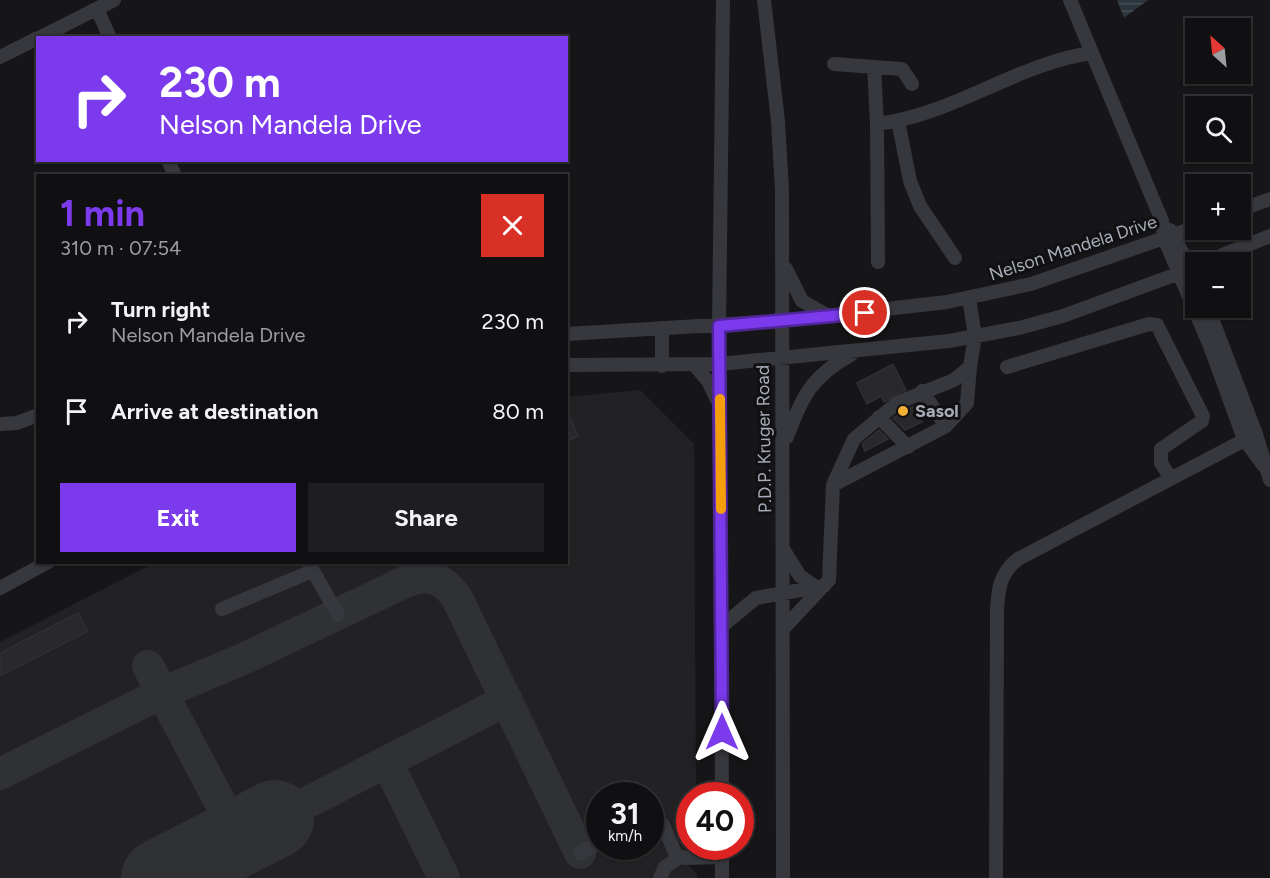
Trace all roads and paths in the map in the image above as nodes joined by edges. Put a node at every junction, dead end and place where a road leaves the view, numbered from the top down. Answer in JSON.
{"nodes":[{"id":1,"x":114,"y":0,"type":"edge"},
{"id":2,"x":723,"y":0,"type":"edge"},
{"id":3,"x":764,"y":0,"type":"edge"},
{"id":4,"x":1070,"y":0,"type":"edge"},
{"id":5,"x":97,"y":9,"type":"junction"},
{"id":6,"x":42,"y":36,"type":"edge"},
{"id":7,"x":109,"y":36,"type":"edge"},
{"id":8,"x":36,"y":39,"type":"edge"},
{"id":9,"x":1091,"y":53,"type":"junction"},
{"id":10,"x":0,"y":57,"type":"edge"},
{"id":11,"x":834,"y":64,"type":"dead end"},
{"id":12,"x":874,"y":67,"type":"junction"},
{"id":13,"x":912,"y":84,"type":"dead end"},
{"id":14,"x":898,"y":122,"type":"junction"},
{"id":15,"x":877,"y":124,"type":"junction"},
{"id":16,"x":1270,"y":199,"type":"edge"},
{"id":17,"x":1251,"y":206,"type":"edge"},
{"id":18,"x":1185,"y":231,"type":"edge"},
{"id":19,"x":1170,"y":236,"type":"junction"},
{"id":20,"x":1270,"y":236,"type":"edge"},
{"id":21,"x":1230,"y":252,"type":"edge"},
{"id":22,"x":955,"y":258,"type":"dead end"},
{"id":23,"x":783,"y":262,"type":"junction"},
{"id":24,"x":878,"y":262,"type":"dead end"},
{"id":25,"x":1185,"y":263,"type":"edge"},
{"id":26,"x":1185,"y":274,"type":"edge"},
{"id":27,"x":969,"y":298,"type":"junction"},
{"id":28,"x":830,"y":316,"type":"junction"},
{"id":29,"x":1202,"y":318,"type":"edge"},
{"id":30,"x":1211,"y":318,"type":"edge"},
{"id":31,"x":782,"y":321,"type":"junction"},
{"id":32,"x":719,"y":326,"type":"junction"},
{"id":33,"x":662,"y":328,"type":"junction"},
{"id":34,"x":568,"y":334,"type":"edge"},
{"id":35,"x":975,"y":336,"type":"junction"},
{"id":36,"x":853,"y":353,"type":"junction"},
{"id":37,"x":781,"y":357,"type":"junction"},
{"id":38,"x":720,"y":364,"type":"junction"},
{"id":39,"x":568,"y":365,"type":"edge"},
{"id":40,"x":694,"y":365,"type":"junction"},
{"id":41,"x":662,"y":366,"type":"junction"},
{"id":42,"x":970,"y":367,"type":"junction"},
{"id":43,"x":1007,"y":367,"type":"dead end"},
{"id":44,"x":922,"y":391,"type":"junction"},
{"id":45,"x":720,"y":406,"type":"junction"},
{"id":46,"x":36,"y":416,"type":"edge"},
{"id":47,"x":879,"y":417,"type":"junction"},
{"id":48,"x":0,"y":424,"type":"edge"},
{"id":49,"x":946,"y":426,"type":"junction"},
{"id":50,"x":1250,"y":436,"type":"junction"},
{"id":51,"x":783,"y":446,"type":"junction"},
{"id":52,"x":908,"y":447,"type":"junction"},
{"id":53,"x":1170,"y":477,"type":"junction"},
{"id":54,"x":1270,"y":480,"type":"edge"},
{"id":55,"x":833,"y":485,"type":"junction"},
{"id":56,"x":783,"y":549,"type":"junction"},
{"id":57,"x":44,"y":564,"type":"edge"},
{"id":58,"x":310,"y":567,"type":"edge"},
{"id":59,"x":821,"y":587,"type":"junction"},
{"id":60,"x":0,"y":588,"type":"edge"},
{"id":61,"x":783,"y":593,"type":"junction"},
{"id":62,"x":222,"y":609,"type":"dead end"},
{"id":63,"x":338,"y":615,"type":"dead end"},
{"id":64,"x":722,"y":626,"type":"junction"},
{"id":65,"x":783,"y":629,"type":"junction"},
{"id":66,"x":722,"y":782,"type":"edge"},
{"id":67,"x":664,"y":827,"type":"edge"},
{"id":68,"x":586,"y":850,"type":"edge"},
{"id":69,"x":580,"y":853,"type":"dead end"},
{"id":70,"x":676,"y":855,"type":"edge"},
{"id":71,"x":676,"y":860,"type":"edge"},
{"id":72,"x":723,"y":860,"type":"edge"},
{"id":73,"x":660,"y":878,"type":"edge"},
{"id":74,"x":722,"y":878,"type":"edge"},
{"id":75,"x":783,"y":878,"type":"edge"},
{"id":76,"x":996,"y":878,"type":"edge"}],
"edges":[{"from":1,"to":5,"type":"street"},
{"from":2,"to":32,"type":"street"},
{"from":3,"to":23,"type":"street","name":"P.D.P. Kruger Road"},
{"from":4,"to":9,"type":"street"},
{"from":5,"to":6,"type":"street"},
{"from":5,"to":7,"type":"street"},
{"from":8,"to":10,"type":"street"},
{"from":9,"to":14,"type":"street"},
{"from":9,"to":19,"type":"street"},
{"from":11,"to":12,"type":"street"},
{"from":12,"to":13,"type":"street"},
{"from":12,"to":15,"type":"street"},
{"from":14,"to":15,"type":"street"},
{"from":14,"to":22,"type":"street"},
{"from":15,"to":24,"type":"street"},
{"from":16,"to":17,"type":"street"},
{"from":18,"to":19,"type":"street","name":"Nelson Mandela Drive"},
{"from":19,"to":25,"type":"street"},
{"from":19,"to":27,"type":"street","name":"Nelson Mandela Drive"},
{"from":20,"to":21,"type":"street"},
{"from":23,"to":28,"type":"street"},
{"from":23,"to":31,"type":"street","name":"P.D.P. Kruger Road"},
{"from":26,"to":35,"type":"street"},
{"from":27,"to":28,"type":"street","name":"Nelson Mandela Drive"},
{"from":27,"to":35,"type":"street"},
{"from":28,"to":31,"type":"street","name":"Nelson Mandela Drive"},
{"from":29,"to":50,"type":"street"},
{"from":30,"to":50,"type":"street"},
{"from":31,"to":32,"type":"street","name":"Nelson Mandela Drive"},
{"from":31,"to":37,"type":"street","name":"P.D.P. Kruger Road"},
{"from":32,"to":33,"type":"street","name":"Nelson Mandela Drive"},
{"from":32,"to":38,"type":"street"},
{"from":33,"to":34,"type":"street","name":"Nelson Mandela Drive"},
{"from":33,"to":41,"type":"street"},
{"from":35,"to":36,"type":"street"},
{"from":35,"to":42,"type":"street"},
{"from":36,"to":37,"type":"street"},
{"from":36,"to":51,"type":"street"},
{"from":37,"to":38,"type":"street"},
{"from":37,"to":51,"type":"street","name":"P.D.P. Kruger Road"},
{"from":38,"to":40,"type":"street"},
{"from":38,"to":45,"type":"street"},
{"from":39,"to":41,"type":"street"},
{"from":40,"to":41,"type":"street"},
{"from":40,"to":45,"type":"street"},
{"from":42,"to":44,"type":"street"},
{"from":42,"to":49,"type":"street"},
{"from":43,"to":53,"type":"street"},
{"from":44,"to":47,"type":"street"},
{"from":44,"to":49,"type":"street"},
{"from":45,"to":64,"type":"street"},
{"from":46,"to":48,"type":"street"},
{"from":47,"to":52,"type":"street"},
{"from":47,"to":55,"type":"street"},
{"from":49,"to":52,"type":"street"},
{"from":50,"to":53,"type":"street"},
{"from":50,"to":54,"type":"street"},
{"from":51,"to":56,"type":"street","name":"P.D.P. Kruger Road"},
{"from":52,"to":55,"type":"street"},
{"from":53,"to":76,"type":"street"},
{"from":55,"to":59,"type":"street"},
{"from":56,"to":59,"type":"street"},
{"from":56,"to":61,"type":"street","name":"P.D.P. Kruger Road"},
{"from":57,"to":60,"type":"street"},
{"from":58,"to":62,"type":"street"},
{"from":58,"to":63,"type":"street"},
{"from":59,"to":61,"type":"street"},
{"from":59,"to":65,"type":"street"},
{"from":61,"to":64,"type":"street"},
{"from":61,"to":65,"type":"street","name":"P.D.P. Kruger Road"},
{"from":64,"to":66,"type":"street"},
{"from":65,"to":75,"type":"street","name":"P.D.P. Kruger Road"},
{"from":67,"to":70,"type":"street"},
{"from":68,"to":69,"type":"street"},
{"from":71,"to":73,"type":"street"},
{"from":72,"to":74,"type":"street"}]}
